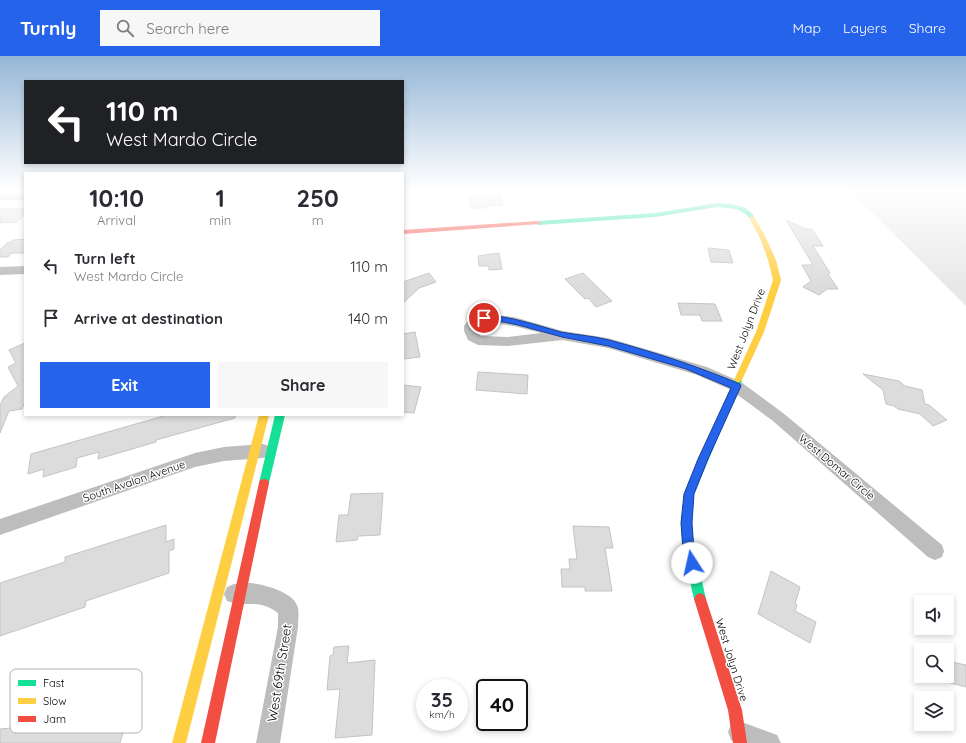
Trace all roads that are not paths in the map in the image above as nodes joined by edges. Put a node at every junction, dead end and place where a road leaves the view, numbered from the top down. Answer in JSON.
{"nodes":[{"id":1,"x":553,"y":222,"type":"edge"},
{"id":2,"x":754,"y":222,"type":"edge"},
{"id":3,"x":404,"y":232,"type":"edge"},
{"id":4,"x":24,"y":270,"type":"edge"},
{"id":5,"x":0,"y":271,"type":"edge"},
{"id":6,"x":562,"y":335,"type":"junction"},
{"id":7,"x":736,"y":386,"type":"junction"},
{"id":8,"x":264,"y":416,"type":"edge"},
{"id":9,"x":280,"y":416,"type":"edge"},
{"id":10,"x":272,"y":451,"type":"junction"},
{"id":11,"x":254,"y":452,"type":"junction"},
{"id":12,"x":0,"y":527,"type":"edge"},
{"id":13,"x":935,"y":551,"type":"dead end"},
{"id":14,"x":240,"y":594,"type":"junction"},
{"id":15,"x":217,"y":595,"type":"junction"},
{"id":16,"x":740,"y":738,"type":"edge"},
{"id":17,"x":179,"y":743,"type":"edge"},
{"id":18,"x":208,"y":743,"type":"edge"},
{"id":19,"x":268,"y":743,"type":"edge"},
{"id":20,"x":769,"y":743,"type":"edge"}],
"edges":[{"from":1,"to":3,"type":"street","name":"West Jolyn Drive"},
{"from":2,"to":7,"type":"street","name":"West Jolyn Drive"},
{"from":4,"to":5,"type":"street"},
{"from":6,"to":6,"type":"street"},
{"from":6,"to":7,"type":"street","name":"West Domar Circle"},
{"from":7,"to":13,"type":"street","name":"West Domar Circle"},
{"from":7,"to":16,"type":"street","name":"West Jolyn Drive"},
{"from":8,"to":11,"type":"street"},
{"from":9,"to":10,"type":"street"},
{"from":10,"to":11,"type":"street","name":"South Avalon Avenue"},
{"from":10,"to":14,"type":"street"},
{"from":11,"to":12,"type":"street","name":"South Avalon Avenue"},
{"from":11,"to":15,"type":"street"},
{"from":14,"to":15,"type":"street","name":"West 69th Street"},
{"from":14,"to":18,"type":"street"},
{"from":14,"to":19,"type":"street","name":"West 69th Street"},
{"from":15,"to":17,"type":"street"},
{"from":16,"to":20,"type":"street"}]}
